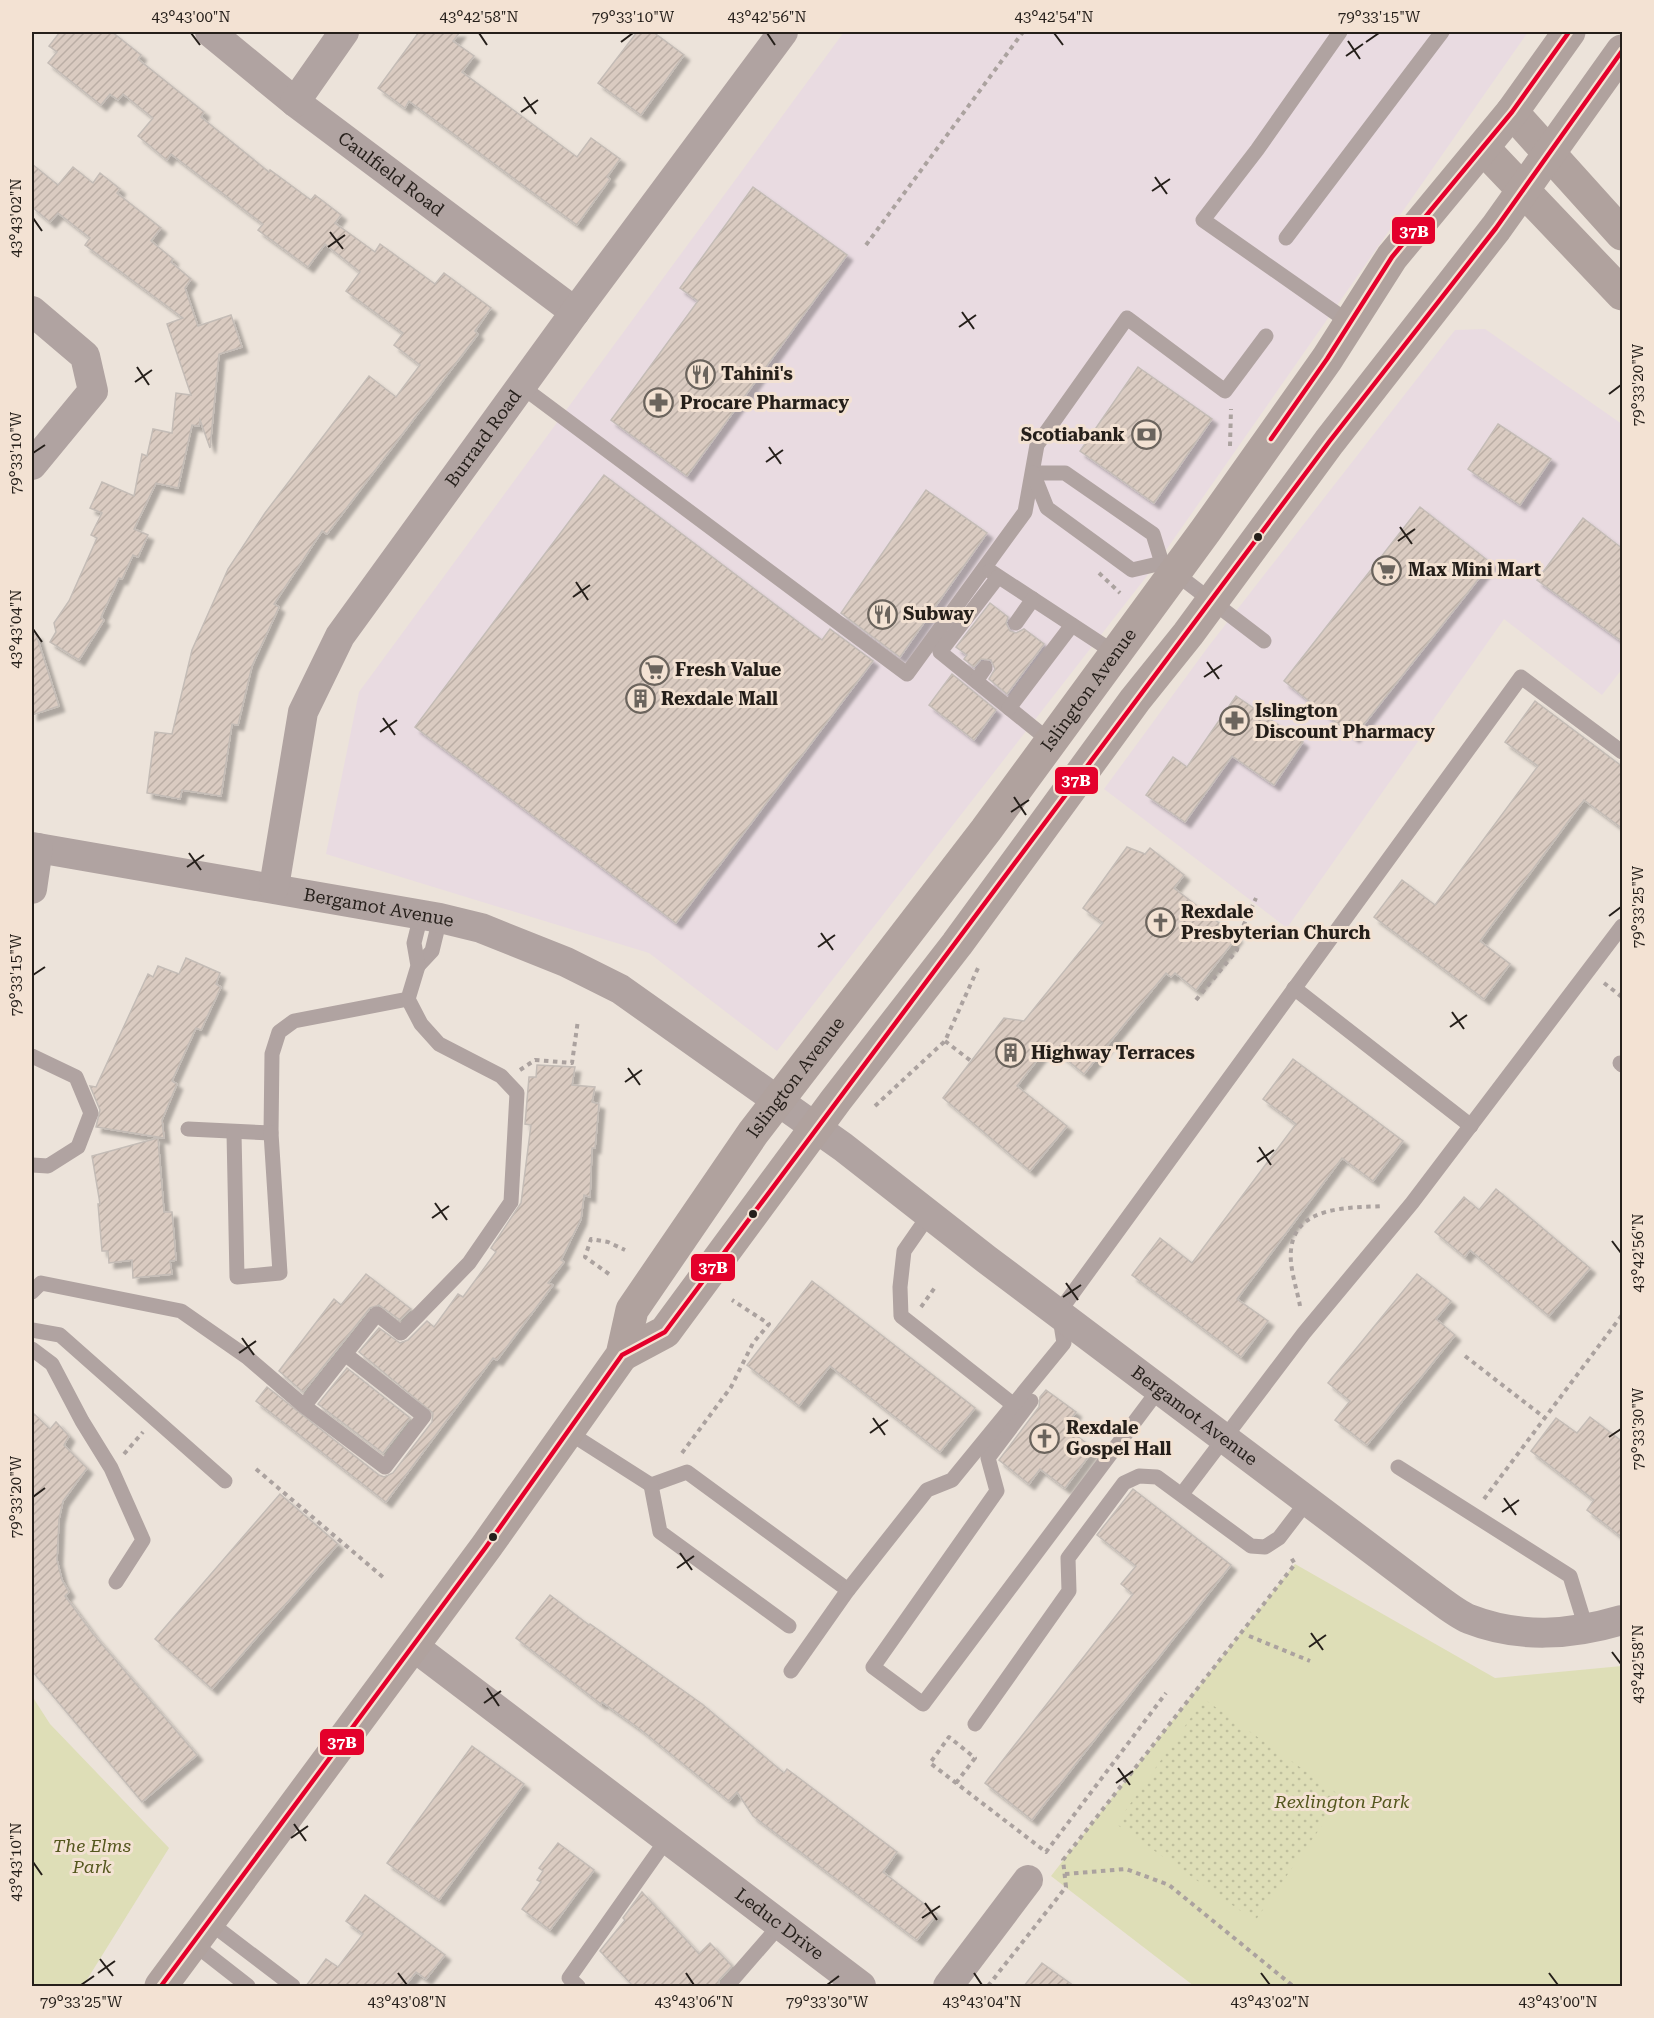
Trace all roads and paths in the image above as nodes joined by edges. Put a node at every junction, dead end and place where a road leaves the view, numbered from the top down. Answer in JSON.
{"nodes":[{"id":1,"x":210,"y":32,"type":"edge"},
{"id":2,"x":344,"y":32,"type":"edge"},
{"id":3,"x":783,"y":32,"type":"edge"},
{"id":4,"x":1023,"y":32,"type":"edge"},
{"id":5,"x":1340,"y":32,"type":"edge"},
{"id":6,"x":1442,"y":32,"type":"edge"},
{"id":7,"x":1569,"y":32,"type":"edge"},
{"id":8,"x":1623,"y":51,"type":"edge"},
{"id":9,"x":295,"y":102,"type":"junction"},
{"id":10,"x":1512,"y":112,"type":"junction"},
{"id":11,"x":1483,"y":148,"type":"junction"},
{"id":12,"x":1549,"y":151,"type":"junction"},
{"id":13,"x":1523,"y":189,"type":"junction"},
{"id":14,"x":1623,"y":234,"type":"edge"},
{"id":15,"x":1286,"y":238,"type":"dead end"},
{"id":16,"x":866,"y":245,"type":"dead end"},
{"id":17,"x":1623,"y":294,"type":"edge"},
{"id":18,"x":32,"y":311,"type":"edge"},
{"id":19,"x":574,"y":312,"type":"junction"},
{"id":20,"x":1350,"y":323,"type":"junction"},
{"id":21,"x":1266,"y":336,"type":"dead end"},
{"id":22,"x":521,"y":386,"type":"junction"},
{"id":23,"x":1225,"y":391,"type":"junction"},
{"id":24,"x":1229,"y":452,"type":"dead end"},
{"id":25,"x":32,"y":465,"type":"edge"},
{"id":26,"x":1033,"y":473,"type":"junction"},
{"id":27,"x":1168,"y":567,"type":"junction"},
{"id":28,"x":985,"y":568,"type":"junction"},
{"id":29,"x":998,"y":577,"type":"junction"},
{"id":30,"x":1033,"y":599,"type":"junction"},
{"id":31,"x":1212,"y":601,"type":"junction"},
{"id":32,"x":1016,"y":622,"type":"dead end"},
{"id":33,"x":1072,"y":625,"type":"junction"},
{"id":34,"x":1264,"y":641,"type":"dead end"},
{"id":35,"x":1115,"y":653,"type":"junction"},
{"id":36,"x":1009,"y":708,"type":"junction"},
{"id":37,"x":1051,"y":742,"type":"junction"},
{"id":38,"x":1623,"y":752,"type":"edge"},
{"id":39,"x":35,"y":848,"type":"edge"},
{"id":40,"x":274,"y":887,"type":"junction"},
{"id":41,"x":32,"y":889,"type":"edge"},
{"id":42,"x":1256,"y":898,"type":"dead end"},
{"id":43,"x":430,"y":916,"type":"junction"},
{"id":44,"x":1623,"y":926,"type":"edge"},
{"id":45,"x":979,"y":964,"type":"dead end"},
{"id":46,"x":1294,"y":988,"type":"junction"},
{"id":47,"x":408,"y":999,"type":"junction"},
{"id":48,"x":1196,"y":1000,"type":"dead end"},
{"id":49,"x":578,"y":1020,"type":"dead end"},
{"id":50,"x":945,"y":1041,"type":"junction"},
{"id":51,"x":32,"y":1056,"type":"edge"},
{"id":52,"x":971,"y":1061,"type":"dead end"},
{"id":53,"x":509,"y":1085,"type":"junction"},
{"id":54,"x":778,"y":1101,"type":"junction"},
{"id":55,"x":874,"y":1106,"type":"dead end"},
{"id":56,"x":1471,"y":1126,"type":"junction"},
{"id":57,"x":815,"y":1128,"type":"junction"},
{"id":58,"x":188,"y":1129,"type":"dead end"},
{"id":59,"x":234,"y":1132,"type":"junction"},
{"id":60,"x":271,"y":1133,"type":"junction"},
{"id":61,"x":32,"y":1165,"type":"edge"},
{"id":62,"x":1412,"y":1203,"type":"junction"},
{"id":63,"x":929,"y":1215,"type":"junction"},
{"id":64,"x":624,"y":1250,"type":"dead end"},
{"id":65,"x":609,"y":1274,"type":"dead end"},
{"id":66,"x":32,"y":1292,"type":"edge"},
{"id":67,"x":732,"y":1300,"type":"dead end"},
{"id":68,"x":1059,"y":1312,"type":"junction"},
{"id":69,"x":1623,"y":1315,"type":"edge"},
{"id":70,"x":32,"y":1330,"type":"edge"},
{"id":71,"x":1304,"y":1333,"type":"junction"},
{"id":72,"x":1064,"y":1343,"type":"junction"},
{"id":73,"x":32,"y":1349,"type":"edge"},
{"id":74,"x":345,"y":1354,"type":"junction"},
{"id":75,"x":622,"y":1354,"type":"junction"},
{"id":76,"x":1465,"y":1356,"type":"dead end"},
{"id":77,"x":1160,"y":1388,"type":"junction"},
{"id":78,"x":304,"y":1406,"type":"junction"},
{"id":79,"x":1015,"y":1406,"type":"junction"},
{"id":80,"x":1545,"y":1418,"type":"junction"},
{"id":81,"x":155,"y":1419,"type":"junction"},
{"id":82,"x":568,"y":1432,"type":"junction"},
{"id":83,"x":1226,"y":1438,"type":"junction"},
{"id":84,"x":1398,"y":1467,"type":"dead end"},
{"id":85,"x":111,"y":1468,"type":"junction"},
{"id":86,"x":256,"y":1468,"type":"dead end"},
{"id":87,"x":225,"y":1481,"type":"dead end"},
{"id":88,"x":655,"y":1483,"type":"junction"},
{"id":89,"x":1182,"y":1494,"type":"junction"},
{"id":90,"x":1308,"y":1500,"type":"junction"},
{"id":91,"x":1473,"y":1515,"type":"junction"},
{"id":92,"x":1279,"y":1538,"type":"junction"},
{"id":93,"x":384,"y":1578,"type":"dead end"},
{"id":94,"x":116,"y":1582,"type":"dead end"},
{"id":95,"x":848,"y":1590,"type":"junction"},
{"id":96,"x":1623,"y":1620,"type":"edge"},
{"id":97,"x":789,"y":1626,"type":"dead end"},
{"id":98,"x":1587,"y":1630,"type":"junction"},
{"id":99,"x":1249,"y":1636,"type":"dead end"},
{"id":100,"x":413,"y":1646,"type":"junction"},
{"id":101,"x":1310,"y":1661,"type":"dead end"},
{"id":102,"x":791,"y":1671,"type":"dead end"},
{"id":103,"x":1166,"y":1692,"type":"dead end"},
{"id":104,"x":975,"y":1724,"type":"dead end"},
{"id":105,"x":956,"y":1783,"type":"junction"},
{"id":106,"x":667,"y":1839,"type":"junction"},
{"id":107,"x":1065,"y":1874,"type":"junction"},
{"id":108,"x":1028,"y":1880,"type":"dead end"},
{"id":109,"x":780,"y":1925,"type":"junction"},
{"id":110,"x":201,"y":1932,"type":"junction"},
{"id":111,"x":161,"y":1986,"type":"edge"},
{"id":112,"x":248,"y":1986,"type":"edge"},
{"id":113,"x":293,"y":1986,"type":"edge"},
{"id":114,"x":578,"y":1986,"type":"edge"},
{"id":115,"x":727,"y":1986,"type":"edge"},
{"id":116,"x":861,"y":1986,"type":"edge"},
{"id":117,"x":948,"y":1986,"type":"edge"},
{"id":118,"x":988,"y":1986,"type":"edge"},
{"id":119,"x":1293,"y":1986,"type":"edge"}],
"edges":[{"from":1,"to":9,"type":"street","name":"Caulfield Road"},
{"from":2,"to":9,"type":"street"},
{"from":3,"to":19,"type":"street","name":"Burrard Road"},
{"from":4,"to":16,"type":"path"},
{"from":5,"to":20,"type":"lane"},
{"from":6,"to":15,"type":"lane"},
{"from":7,"to":10,"type":"main road","name":"Islington Avenue"},
{"from":8,"to":12,"type":"main road","name":"Islington Avenue"},
{"from":9,"to":19,"type":"street","name":"Caulfield Road"},
{"from":10,"to":11,"type":"main road","name":"Islington Avenue"},
{"from":10,"to":12,"type":"main road"},
{"from":11,"to":13,"type":"main road"},
{"from":11,"to":20,"type":"main road","name":"Islington Avenue"},
{"from":12,"to":13,"type":"main road","name":"Islington Avenue"},
{"from":12,"to":14,"type":"main road"},
{"from":13,"to":17,"type":"main road"},
{"from":13,"to":31,"type":"main road","name":"Islington Avenue"},
{"from":18,"to":25,"type":"street"},
{"from":19,"to":22,"type":"street","name":"Burrard Road"},
{"from":20,"to":27,"type":"main road","name":"Islington Avenue"},
{"from":21,"to":23,"type":"lane"},
{"from":22,"to":28,"type":"lane"},
{"from":22,"to":40,"type":"street","name":"Burrard Road"},
{"from":23,"to":24,"type":"path"},
{"from":23,"to":26,"type":"lane"},
{"from":26,"to":27,"type":"lane"},
{"from":26,"to":27,"type":"lane"},
{"from":26,"to":28,"type":"lane"},
{"from":27,"to":31,"type":"lane"},
{"from":27,"to":35,"type":"main road","name":"Islington Avenue"},
{"from":28,"to":29,"type":"lane"},
{"from":29,"to":30,"type":"lane"},
{"from":29,"to":36,"type":"lane"},
{"from":30,"to":32,"type":"lane"},
{"from":30,"to":33,"type":"lane"},
{"from":31,"to":34,"type":"lane"},
{"from":31,"to":57,"type":"main road","name":"Islington Avenue"},
{"from":33,"to":35,"type":"lane"},
{"from":33,"to":36,"type":"lane"},
{"from":35,"to":37,"type":"main road","name":"Islington Avenue"},
{"from":36,"to":37,"type":"lane"},
{"from":37,"to":54,"type":"main road","name":"Islington Avenue"},
{"from":38,"to":46,"type":"lane"},
{"from":39,"to":40,"type":"street","name":"Bergamot Avenue"},
{"from":39,"to":41,"type":"street"},
{"from":40,"to":43,"type":"street","name":"Bergamot Avenue"},
{"from":42,"to":48,"type":"path"},
{"from":43,"to":47,"type":"lane"},
{"from":43,"to":54,"type":"street","name":"Bergamot Avenue"},
{"from":44,"to":56,"type":"lane"},
{"from":45,"to":50,"type":"path"},
{"from":46,"to":56,"type":"lane"},
{"from":46,"to":68,"type":"lane"},
{"from":47,"to":53,"type":"lane"},
{"from":47,"to":60,"type":"lane"},
{"from":49,"to":53,"type":"path"},
{"from":50,"to":52,"type":"path"},
{"from":50,"to":55,"type":"path"},
{"from":51,"to":61,"type":"lane"},
{"from":53,"to":74,"type":"lane"},
{"from":54,"to":57,"type":"street","name":"Bergamot Avenue"},
{"from":54,"to":75,"type":"main road","name":"Islington Avenue"},
{"from":56,"to":62,"type":"lane"},
{"from":57,"to":63,"type":"street","name":"Bergamot Avenue"},
{"from":57,"to":75,"type":"main road","name":"Islington Avenue"},
{"from":58,"to":59,"type":"lane"},
{"from":59,"to":60,"type":"lane"},
{"from":59,"to":60,"type":"lane"},
{"from":62,"to":71,"type":"lane"},
{"from":62,"to":71,"type":"path"},
{"from":63,"to":68,"type":"street","name":"Bergamot Avenue"},
{"from":63,"to":79,"type":"lane"},
{"from":64,"to":65,"type":"path"},
{"from":66,"to":78,"type":"lane"},
{"from":67,"to":88,"type":"path"},
{"from":68,"to":72,"type":"lane"},
{"from":68,"to":77,"type":"street","name":"Bergamot Avenue"},
{"from":69,"to":80,"type":"path"},
{"from":70,"to":81,"type":"lane"},
{"from":71,"to":83,"type":"lane"},
{"from":72,"to":77,"type":"lane"},
{"from":72,"to":79,"type":"lane"},
{"from":73,"to":85,"type":"lane"},
{"from":74,"to":78,"type":"lane"},
{"from":74,"to":78,"type":"lane"},
{"from":75,"to":82,"type":"main road","name":"Islington Avenue"},
{"from":76,"to":80,"type":"path"},
{"from":77,"to":83,"type":"street","name":"Bergamot Avenue"},
{"from":79,"to":95,"type":"lane"},
{"from":80,"to":91,"type":"path"},
{"from":81,"to":85,"type":"path"},
{"from":81,"to":87,"type":"lane"},
{"from":82,"to":88,"type":"lane"},
{"from":82,"to":100,"type":"main road","name":"Islington Avenue"},
{"from":83,"to":89,"type":"lane"},
{"from":83,"to":90,"type":"street","name":"Bergamot Avenue"},
{"from":84,"to":91,"type":"lane"},
{"from":85,"to":94,"type":"lane"},
{"from":86,"to":93,"type":"path"},
{"from":88,"to":95,"type":"lane"},
{"from":88,"to":97,"type":"lane"},
{"from":89,"to":92,"type":"lane"},
{"from":89,"to":104,"type":"lane"},
{"from":90,"to":92,"type":"lane"},
{"from":90,"to":98,"type":"street","name":"Bergamot Avenue"},
{"from":91,"to":98,"type":"lane"},
{"from":92,"to":107,"type":"path"},
{"from":95,"to":102,"type":"lane"},
{"from":96,"to":98,"type":"street","name":"Bergamot Avenue"},
{"from":99,"to":101,"type":"path"},
{"from":100,"to":106,"type":"street","name":"Leduc Drive"},
{"from":100,"to":110,"type":"main road","name":"Islington Avenue"},
{"from":103,"to":105,"type":"path"},
{"from":105,"to":105,"type":"path"},
{"from":106,"to":109,"type":"street","name":"Leduc Drive"},
{"from":106,"to":114,"type":"lane"},
{"from":107,"to":118,"type":"path"},
{"from":107,"to":119,"type":"path"},
{"from":108,"to":117,"type":"street"},
{"from":109,"to":115,"type":"lane"},
{"from":109,"to":116,"type":"street","name":"Leduc Drive"},
{"from":110,"to":111,"type":"main road","name":"Islington Avenue"},
{"from":110,"to":112,"type":"lane"},
{"from":110,"to":113,"type":"lane"}]}
